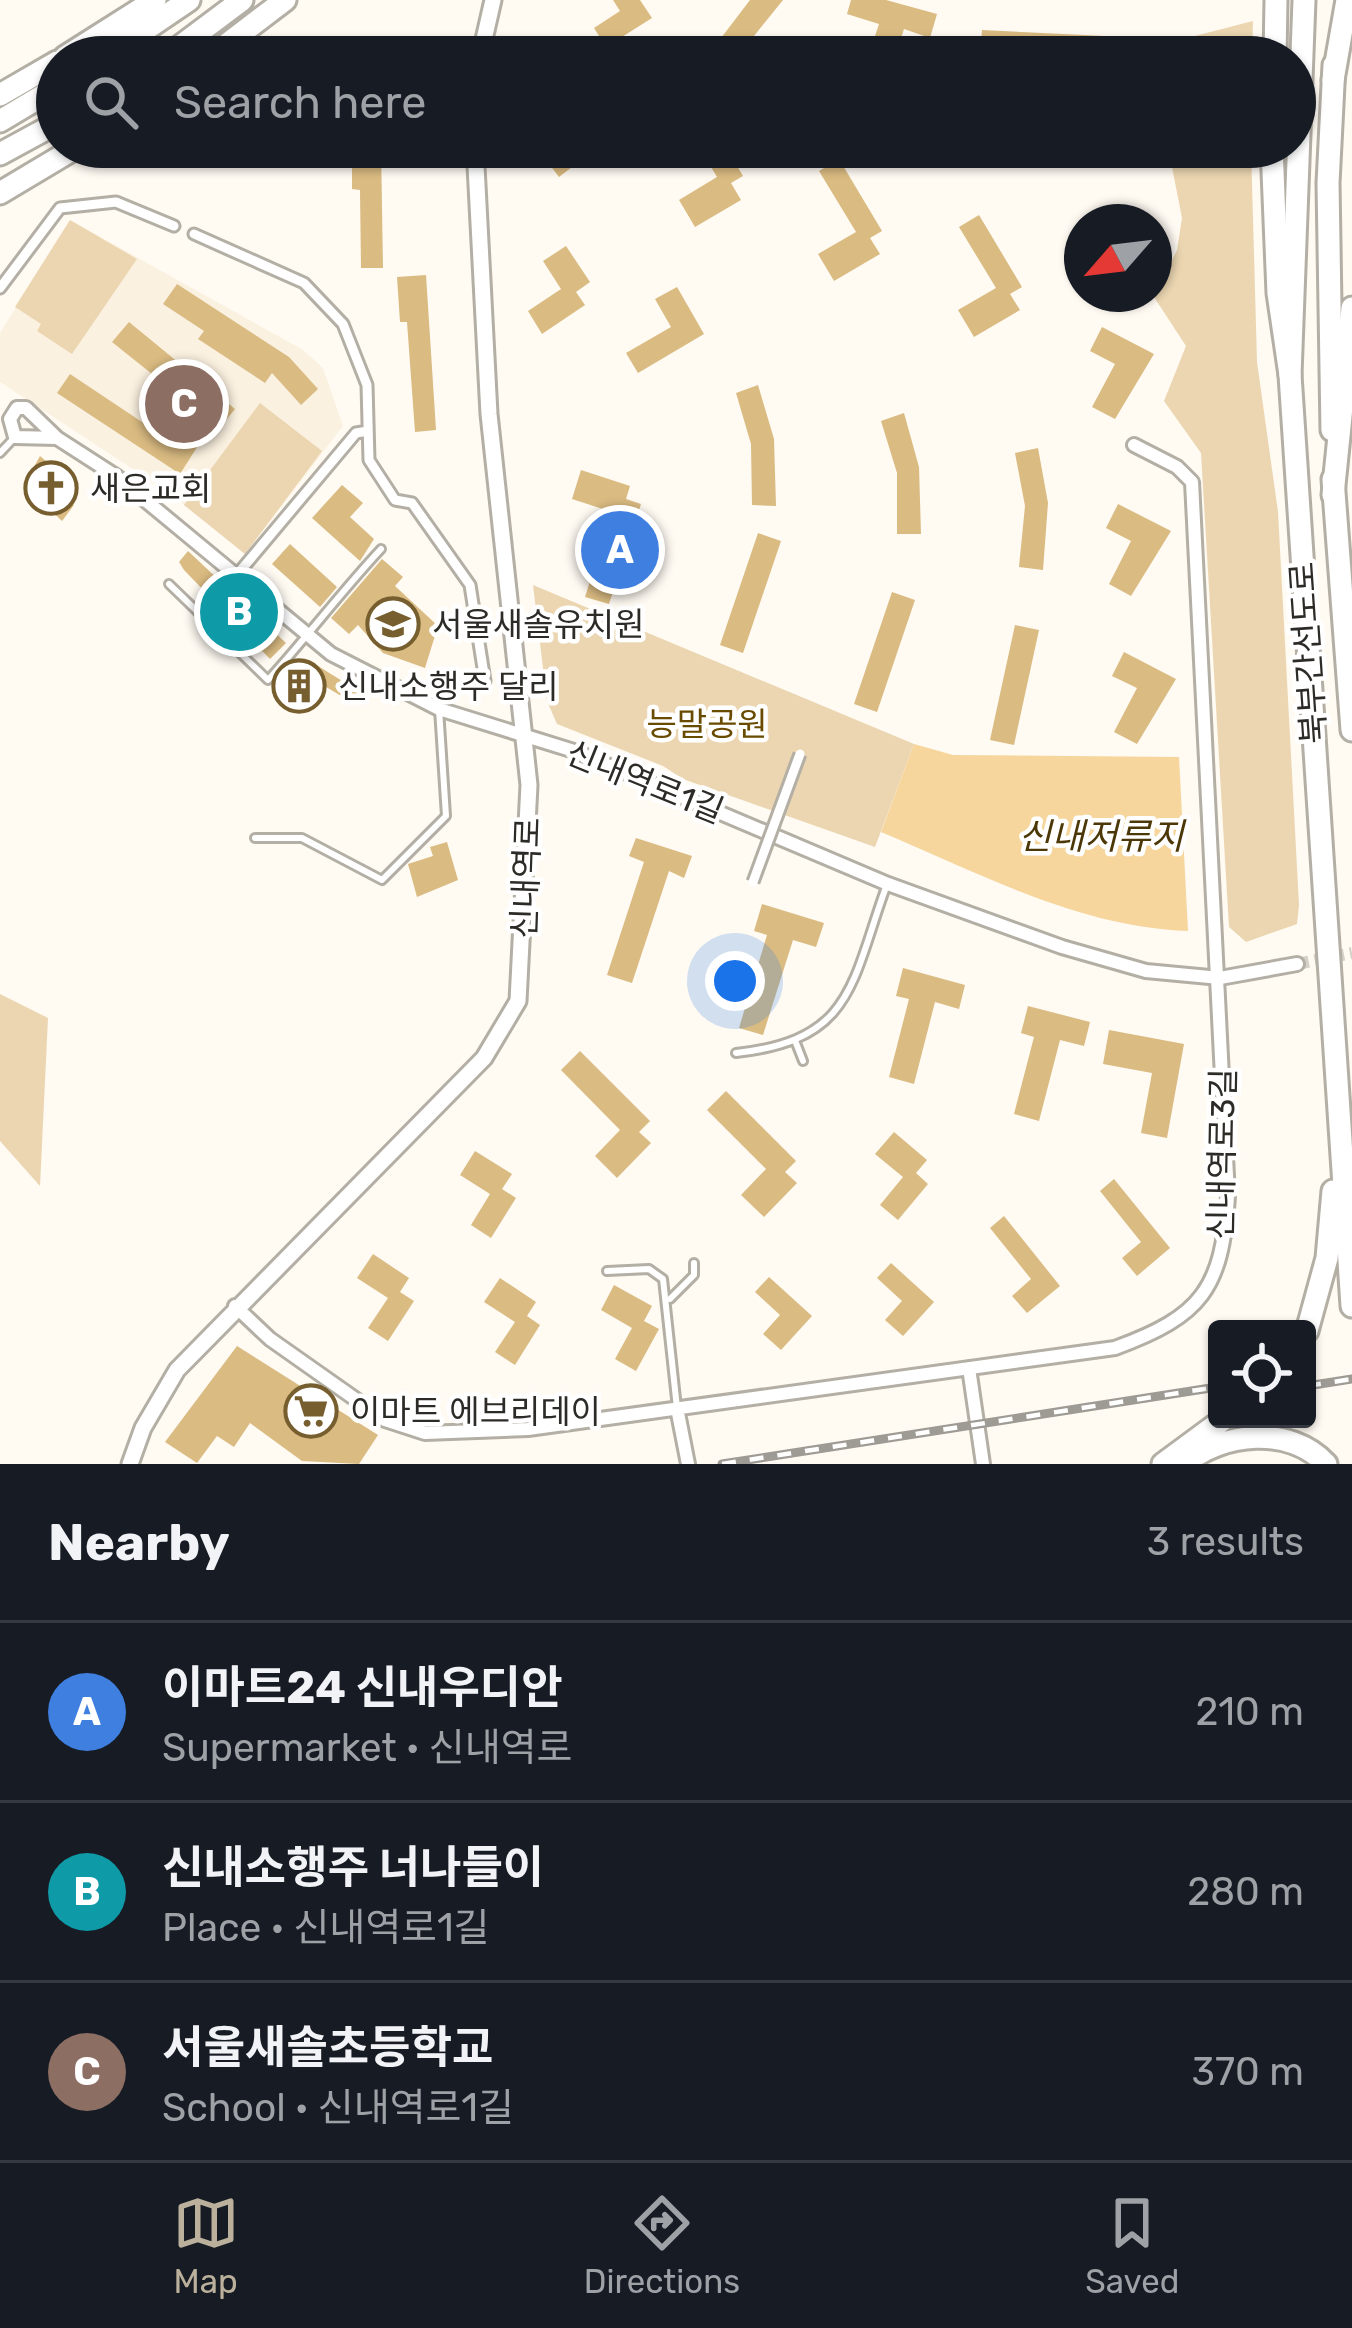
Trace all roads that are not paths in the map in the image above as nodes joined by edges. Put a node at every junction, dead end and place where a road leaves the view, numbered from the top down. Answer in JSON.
{"nodes":[{"id":1,"x":154,"y":0,"type":"edge"},
{"id":2,"x":189,"y":0,"type":"edge"},
{"id":3,"x":242,"y":0,"type":"edge"},
{"id":4,"x":285,"y":0,"type":"edge"},
{"id":5,"x":493,"y":0,"type":"edge"},
{"id":6,"x":1276,"y":0,"type":"edge"},
{"id":7,"x":1304,"y":0,"type":"edge"},
{"id":8,"x":1344,"y":0,"type":"edge"},
{"id":9,"x":98,"y":36,"type":"edge"},
{"id":10,"x":136,"y":36,"type":"edge"},
{"id":11,"x":194,"y":36,"type":"edge"},
{"id":12,"x":238,"y":36,"type":"edge"},
{"id":13,"x":485,"y":36,"type":"edge"},
{"id":14,"x":1275,"y":36,"type":"edge"},
{"id":15,"x":1303,"y":36,"type":"edge"},
{"id":16,"x":36,"y":74,"type":"edge"},
{"id":17,"x":0,"y":95,"type":"edge"},
{"id":18,"x":36,"y":100,"type":"edge"},
{"id":19,"x":0,"y":121,"type":"edge"},
{"id":20,"x":36,"y":134,"type":"edge"},
{"id":21,"x":0,"y":154,"type":"edge"},
{"id":22,"x":42,"y":168,"type":"edge"},
{"id":23,"x":476,"y":168,"type":"edge"},
{"id":24,"x":1273,"y":168,"type":"edge"},
{"id":25,"x":1298,"y":168,"type":"edge"},
{"id":26,"x":0,"y":193,"type":"edge"},
{"id":27,"x":173,"y":226,"type":"dead end"},
{"id":28,"x":194,"y":233,"type":"dead end"},
{"id":29,"x":0,"y":289,"type":"edge"},
{"id":30,"x":1352,"y":308,"type":"edge"},
{"id":31,"x":1290,"y":375,"type":"junction"},
{"id":32,"x":368,"y":431,"type":"junction"},
{"id":33,"x":8,"y":437,"type":"edge"},
{"id":34,"x":57,"y":438,"type":"junction"},
{"id":35,"x":1134,"y":445,"type":"dead end"},
{"id":36,"x":0,"y":453,"type":"edge"},
{"id":37,"x":1333,"y":495,"type":"junction"},
{"id":38,"x":381,"y":549,"type":"dead end"},
{"id":39,"x":236,"y":576,"type":"junction"},
{"id":40,"x":169,"y":584,"type":"dead end"},
{"id":41,"x":308,"y":637,"type":"junction"},
{"id":42,"x":485,"y":681,"type":"dead end"},
{"id":43,"x":439,"y":709,"type":"junction"},
{"id":44,"x":1352,"y":730,"type":"edge"},
{"id":45,"x":523,"y":735,"type":"junction"},
{"id":46,"x":800,"y":754,"type":"dead end"},
{"id":47,"x":255,"y":838,"type":"dead end"},
{"id":48,"x":753,"y":882,"type":"dead end"},
{"id":49,"x":888,"y":884,"type":"junction"},
{"id":50,"x":1297,"y":964,"type":"tunnel mouth"},
{"id":51,"x":1220,"y":977,"type":"junction"},
{"id":52,"x":796,"y":1043,"type":"junction"},
{"id":53,"x":736,"y":1053,"type":"dead end"},
{"id":54,"x":803,"y":1061,"type":"dead end"},
{"id":55,"x":1338,"y":1130,"type":"junction"},
{"id":56,"x":694,"y":1263,"type":"dead end"},
{"id":57,"x":607,"y":1271,"type":"dead end"},
{"id":58,"x":668,"y":1302,"type":"junction"},
{"id":59,"x":235,"y":1306,"type":"junction"},
{"id":60,"x":1352,"y":1306,"type":"edge"},
{"id":61,"x":1310,"y":1320,"type":"edge"},
{"id":62,"x":970,"y":1367,"type":"junction"},
{"id":63,"x":677,"y":1408,"type":"junction"},
{"id":64,"x":1212,"y":1428,"type":"edge"},
{"id":65,"x":130,"y":1464,"type":"edge"},
{"id":66,"x":688,"y":1464,"type":"edge"},
{"id":67,"x":983,"y":1464,"type":"edge"},
{"id":68,"x":1163,"y":1464,"type":"edge"},
{"id":69,"x":1184,"y":1464,"type":"edge"},
{"id":70,"x":1326,"y":1464,"type":"edge"}],
"edges":[{"from":1,"to":9,"type":"highway"},
{"from":2,"to":10,"type":"highway"},
{"from":3,"to":11,"type":"highway"},
{"from":4,"to":12,"type":"highway"},
{"from":5,"to":13,"type":"street"},
{"from":6,"to":14,"type":"highway"},
{"from":7,"to":15,"type":"highway","name":"북부간선도로"},
{"from":8,"to":37,"type":"highway","name":"북부간선도로"},
{"from":16,"to":17,"type":"highway"},
{"from":18,"to":19,"type":"highway"},
{"from":20,"to":21,"type":"highway"},
{"from":22,"to":26,"type":"highway"},
{"from":23,"to":45,"type":"street","name":"신내역로"},
{"from":24,"to":31,"type":"highway"},
{"from":25,"to":31,"type":"highway","name":"북부간선도로"},
{"from":27,"to":29,"type":"street"},
{"from":28,"to":32,"type":"street"},
{"from":30,"to":37,"type":"highway"},
{"from":31,"to":55,"type":"highway","name":"북부간선도로"},
{"from":32,"to":39,"type":"street"},
{"from":32,"to":42,"type":"street"},
{"from":33,"to":34,"type":"street"},
{"from":33,"to":34,"type":"street","name":"신내역로1길"},
{"from":33,"to":36,"type":"lane","name":"신내역로1길"},
{"from":34,"to":39,"type":"street","name":"신내역로1길"},
{"from":35,"to":51,"type":"street","name":"신내역로3길"},
{"from":37,"to":44,"type":"highway","name":"북부간선도로"},
{"from":38,"to":41,"type":"lane"},
{"from":39,"to":41,"type":"street","name":"신내역로1길"},
{"from":40,"to":41,"type":"lane"},
{"from":41,"to":43,"type":"street","name":"신내역로1길"},
{"from":43,"to":45,"type":"street","name":"신내역로1길"},
{"from":43,"to":47,"type":"lane"},
{"from":45,"to":49,"type":"street","name":"신내역로1길"},
{"from":45,"to":59,"type":"street","name":"신내역로"},
{"from":46,"to":48,"type":"street","bridge":true},
{"from":49,"to":51,"type":"street","name":"신내역로1길"},
{"from":49,"to":52,"type":"lane"},
{"from":50,"to":51,"type":"street","name":"신내역로1길"},
{"from":51,"to":62,"type":"street","name":"신내역로3길"},
{"from":52,"to":53,"type":"lane"},
{"from":52,"to":54,"type":"lane"},
{"from":55,"to":60,"type":"highway","name":"북부간선도로"},
{"from":55,"to":61,"type":"highway"},
{"from":56,"to":58,"type":"lane"},
{"from":57,"to":58,"type":"lane"},
{"from":58,"to":63,"type":"lane"},
{"from":59,"to":63,"type":"street","name":"신내역로3길"},
{"from":59,"to":65,"type":"street","name":"신내역로"},
{"from":62,"to":63,"type":"street","name":"신내역로3길"},
{"from":62,"to":67,"type":"street"},
{"from":63,"to":66,"type":"street"},
{"from":64,"to":68,"type":"highway"},
{"from":69,"to":70,"type":"highway"}]}
